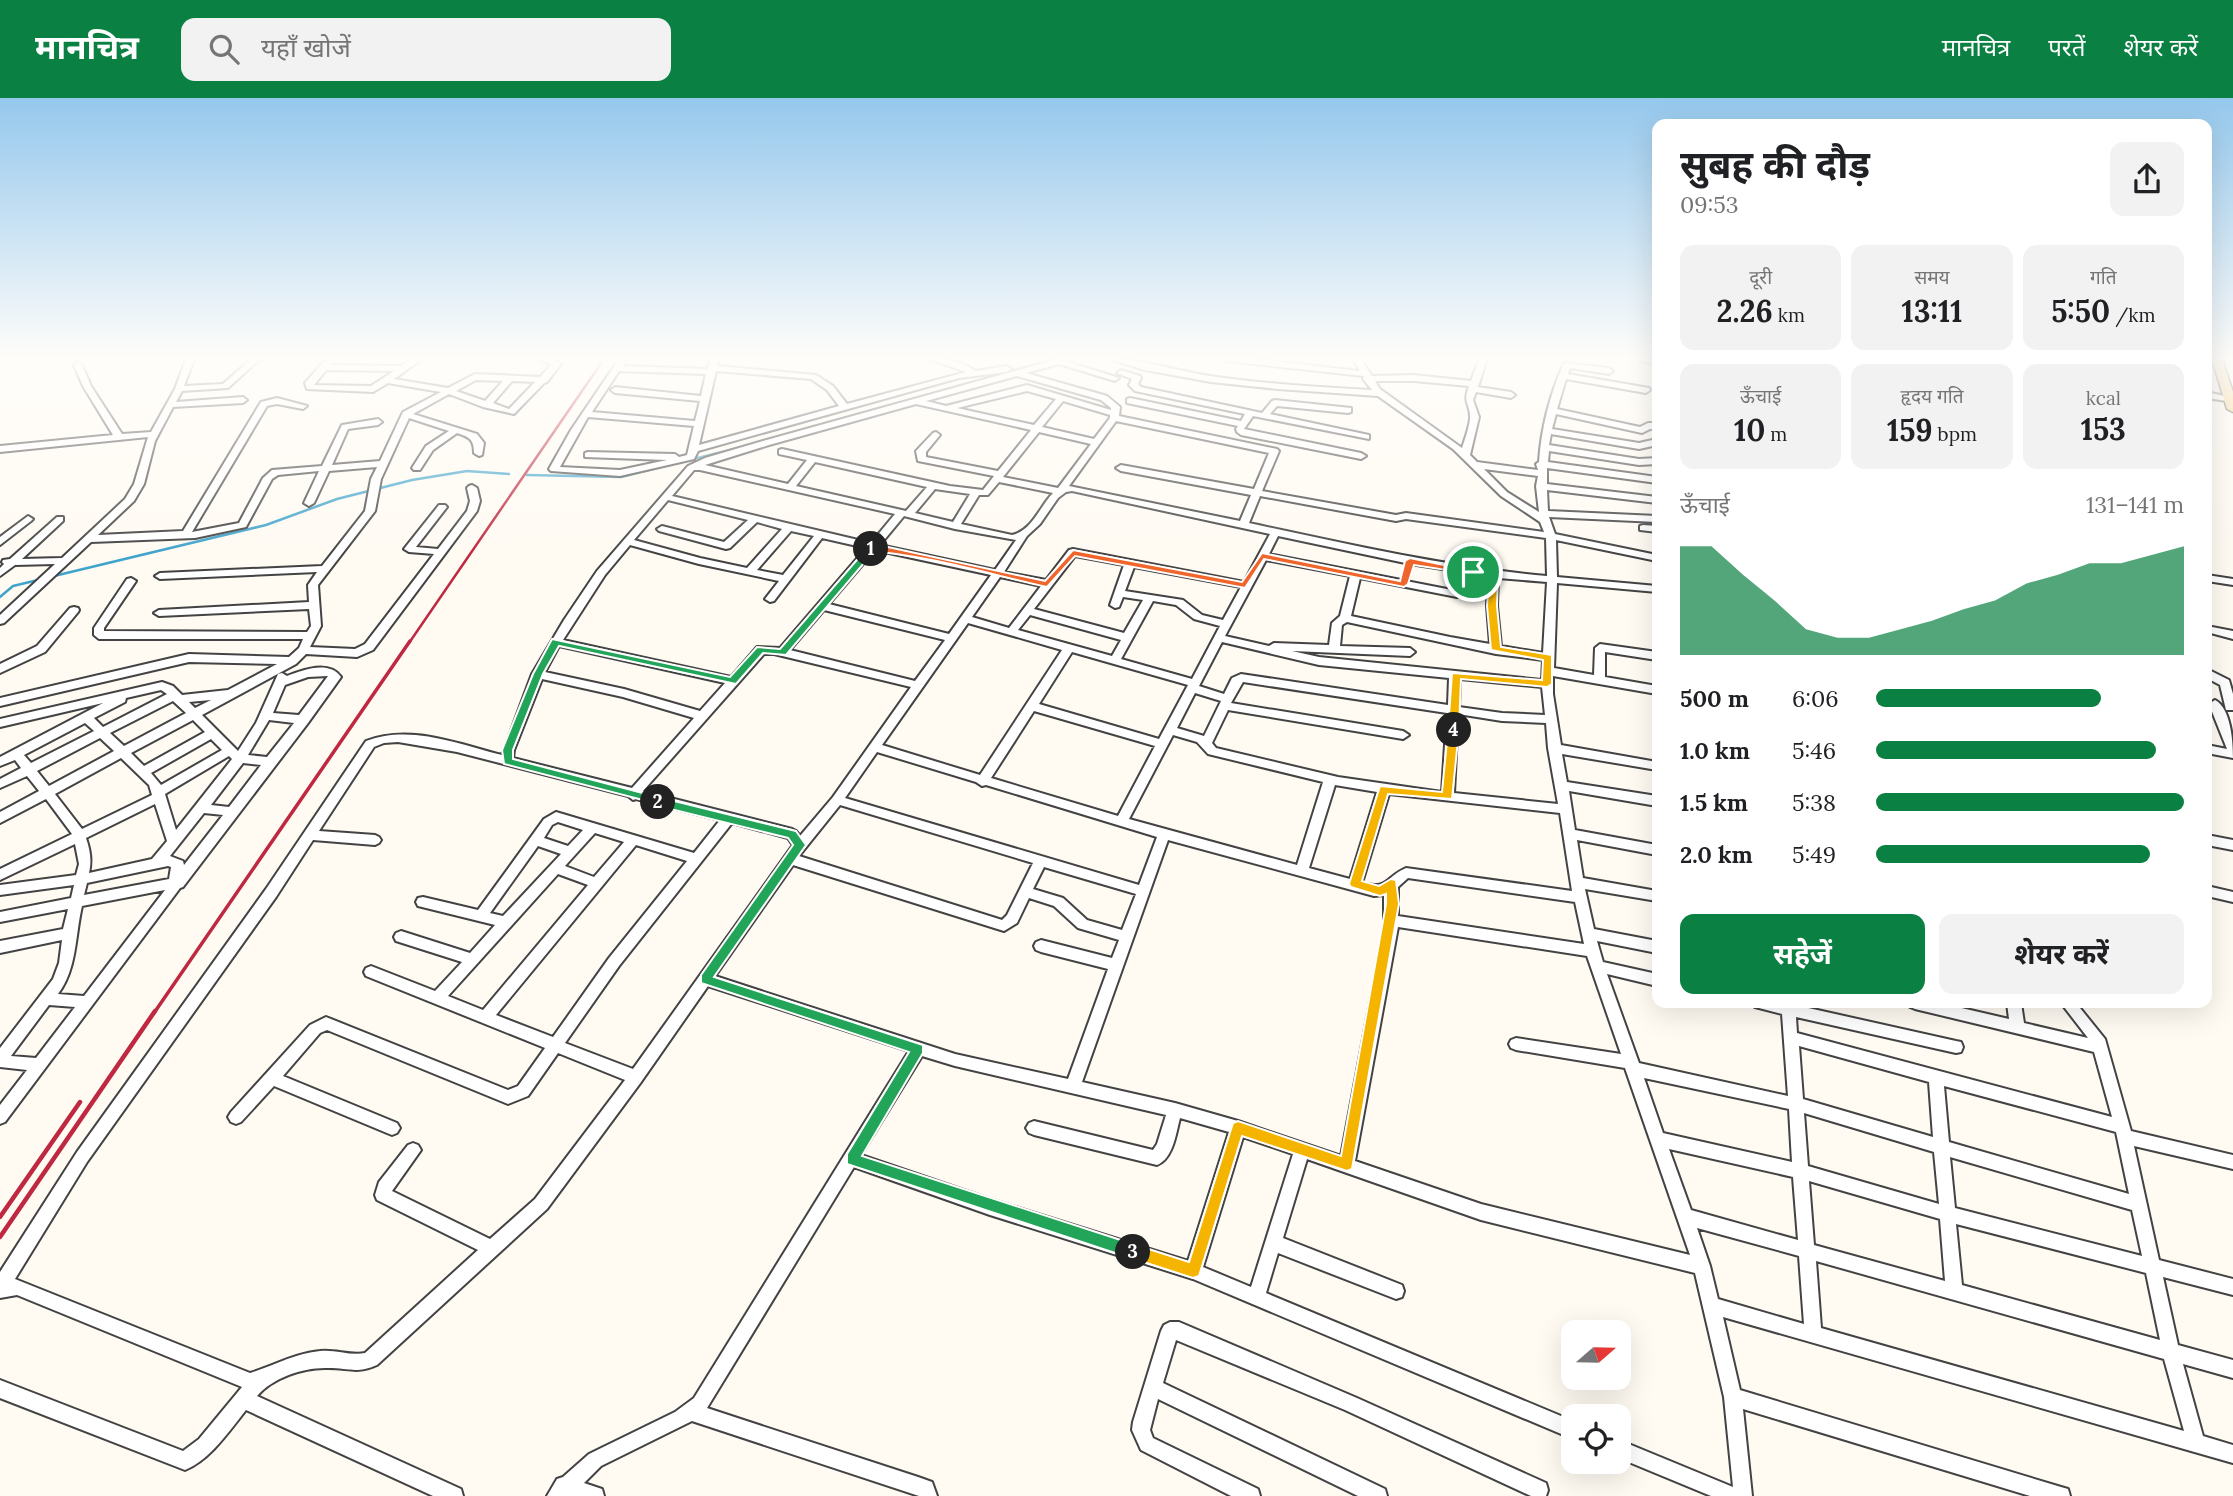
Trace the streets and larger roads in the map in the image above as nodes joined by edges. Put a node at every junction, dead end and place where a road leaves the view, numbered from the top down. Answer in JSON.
{"nodes":[{"id":1,"x":110,"y":424,"type":"edge"},
{"id":2,"x":159,"y":424,"type":"edge"},
{"id":3,"x":252,"y":424,"type":"edge"},
{"id":4,"x":363,"y":424,"type":"edge"},
{"id":5,"x":401,"y":424,"type":"edge"},
{"id":6,"x":441,"y":424,"type":"edge"},
{"id":7,"x":580,"y":424,"type":"edge"},
{"id":8,"x":699,"y":424,"type":"edge"},
{"id":9,"x":798,"y":424,"type":"edge"},
{"id":10,"x":827,"y":424,"type":"edge"},
{"id":11,"x":1009,"y":424,"type":"edge"},
{"id":12,"x":1041,"y":424,"type":"edge"},
{"id":13,"x":1109,"y":424,"type":"edge"},
{"id":14,"x":1153,"y":424,"type":"edge"},
{"id":15,"x":1243,"y":424,"type":"edge"},
{"id":16,"x":1297,"y":424,"type":"edge"},
{"id":17,"x":1308,"y":424,"type":"edge"},
{"id":18,"x":1423,"y":424,"type":"edge"},
{"id":19,"x":1473,"y":424,"type":"edge"},
{"id":20,"x":1549,"y":424,"type":"edge"},
{"id":21,"x":1615,"y":424,"type":"edge"},
{"id":22,"x":1652,"y":426,"type":"edge"},
{"id":23,"x":457,"y":429,"type":"junction"},
{"id":24,"x":1036,"y":430,"type":"junction"},
{"id":25,"x":153,"y":434,"type":"junction"},
{"id":26,"x":936,"y":435,"type":"dead end"},
{"id":27,"x":1366,"y":437,"type":"dead end"},
{"id":28,"x":119,"y":438,"type":"junction"},
{"id":29,"x":1545,"y":439,"type":"junction"},
{"id":30,"x":1287,"y":441,"type":"junction"},
{"id":31,"x":1096,"y":442,"type":"junction"},
{"id":32,"x":1652,"y":443,"type":"edge"},
{"id":33,"x":0,"y":449,"type":"edge"},
{"id":34,"x":479,"y":453,"type":"dead end"},
{"id":35,"x":782,"y":453,"type":"dead end"},
{"id":36,"x":1465,"y":454,"type":"junction"},
{"id":37,"x":1639,"y":454,"type":"dead end"},
{"id":38,"x":588,"y":455,"type":"dead end"},
{"id":39,"x":1361,"y":456,"type":"dead end"},
{"id":40,"x":813,"y":459,"type":"junction"},
{"id":41,"x":690,"y":461,"type":"junction"},
{"id":42,"x":1652,"y":461,"type":"edge"},
{"id":43,"x":382,"y":464,"type":"junction"},
{"id":44,"x":1475,"y":465,"type":"junction"},
{"id":45,"x":416,"y":468,"type":"dead end"},
{"id":46,"x":1121,"y":468,"type":"dead end"},
{"id":47,"x":326,"y":469,"type":"junction"},
{"id":48,"x":1541,"y":469,"type":"junction"},
{"id":49,"x":999,"y":476,"type":"junction"},
{"id":50,"x":1652,"y":480,"type":"edge"},
{"id":51,"x":933,"y":485,"type":"junction"},
{"id":52,"x":1541,"y":486,"type":"junction"},
{"id":53,"x":472,"y":488,"type":"dead end"},
{"id":54,"x":790,"y":488,"type":"junction"},
{"id":55,"x":374,"y":490,"type":"joint"},
{"id":56,"x":1061,"y":490,"type":"junction"},
{"id":57,"x":1258,"y":491,"type":"junction"},
{"id":58,"x":976,"y":494,"type":"junction"},
{"id":59,"x":666,"y":497,"type":"junction"},
{"id":60,"x":1652,"y":499,"type":"edge"},
{"id":61,"x":310,"y":503,"type":"dead end"},
{"id":62,"x":442,"y":507,"type":"dead end"},
{"id":63,"x":904,"y":514,"type":"junction"},
{"id":64,"x":1544,"y":517,"type":"junction"},
{"id":65,"x":755,"y":518,"type":"junction"},
{"id":66,"x":28,"y":519,"type":"dead end"},
{"id":67,"x":60,"y":519,"type":"dead end"},
{"id":68,"x":1652,"y":519,"type":"edge"},
{"id":69,"x":1244,"y":524,"type":"junction"},
{"id":70,"x":790,"y":526,"type":"junction"},
{"id":71,"x":956,"y":526,"type":"junction"},
{"id":72,"x":1643,"y":528,"type":"dead end"},
{"id":73,"x":1652,"y":528,"type":"edge"},
{"id":74,"x":662,"y":529,"type":"dead end"},
{"id":75,"x":1276,"y":531,"type":"junction"},
{"id":76,"x":186,"y":534,"type":"junction"},
{"id":77,"x":820,"y":534,"type":"junction"},
{"id":78,"x":1551,"y":536,"type":"junction"},
{"id":79,"x":1023,"y":537,"type":"junction"},
{"id":80,"x":87,"y":539,"type":"junction"},
{"id":81,"x":0,"y":542,"type":"edge"},
{"id":82,"x":629,"y":542,"type":"junction"},
{"id":83,"x":874,"y":547,"type":"junction"},
{"id":84,"x":442,"y":552,"type":"junction"},
{"id":85,"x":1262,"y":556,"type":"junction"},
{"id":86,"x":1652,"y":557,"type":"edge"},
{"id":87,"x":63,"y":561,"type":"junction"},
{"id":88,"x":1410,"y":561,"type":"junction"},
{"id":89,"x":6,"y":562,"type":"edge"},
{"id":90,"x":1130,"y":563,"type":"junction"},
{"id":91,"x":324,"y":569,"type":"junction"},
{"id":92,"x":749,"y":572,"type":"junction"},
{"id":93,"x":997,"y":572,"type":"junction"},
{"id":94,"x":0,"y":573,"type":"edge"},
{"id":95,"x":1493,"y":574,"type":"junction"},
{"id":96,"x":160,"y":576,"type":"dead end"},
{"id":97,"x":1355,"y":576,"type":"junction"},
{"id":98,"x":786,"y":579,"type":"junction"},
{"id":99,"x":1552,"y":579,"type":"junction"},
{"id":100,"x":2212,"y":579,"type":"edge"},
{"id":101,"x":131,"y":581,"type":"dead end"},
{"id":102,"x":2233,"y":582,"type":"edge"},
{"id":103,"x":1047,"y":584,"type":"junction"},
{"id":104,"x":1404,"y":584,"type":"junction"},
{"id":105,"x":1245,"y":585,"type":"junction"},
{"id":106,"x":1652,"y":589,"type":"edge"},
{"id":107,"x":1119,"y":593,"type":"junction"},
{"id":108,"x":1457,"y":594,"type":"dead end"},
{"id":109,"x":1150,"y":597,"type":"junction"},
{"id":110,"x":770,"y":599,"type":"dead end"},
{"id":111,"x":315,"y":605,"type":"junction"},
{"id":112,"x":1115,"y":605,"type":"dead end"},
{"id":113,"x":822,"y":606,"type":"junction"},
{"id":114,"x":74,"y":610,"type":"dead end"},
{"id":115,"x":1027,"y":611,"type":"junction"},
{"id":116,"x":159,"y":613,"type":"dead end"},
{"id":117,"x":1345,"y":618,"type":"junction"},
{"id":118,"x":965,"y":619,"type":"junction"},
{"id":119,"x":0,"y":621,"type":"edge"},
{"id":120,"x":1225,"y":624,"type":"junction"},
{"id":121,"x":2212,"y":630,"type":"edge"},
{"id":122,"x":1011,"y":632,"type":"junction"},
{"id":123,"x":312,"y":635,"type":"junction"},
{"id":124,"x":2233,"y":635,"type":"edge"},
{"id":125,"x":951,"y":638,"type":"junction"},
{"id":126,"x":1128,"y":638,"type":"junction"},
{"id":127,"x":1218,"y":638,"type":"junction"},
{"id":128,"x":556,"y":642,"type":"junction"},
{"id":129,"x":1248,"y":645,"type":"junction"},
{"id":130,"x":1069,"y":648,"type":"junction"},
{"id":131,"x":1334,"y":649,"type":"junction"},
{"id":132,"x":303,"y":650,"type":"junction"},
{"id":133,"x":1496,"y":650,"type":"junction"},
{"id":134,"x":782,"y":652,"type":"junction"},
{"id":135,"x":1410,"y":652,"type":"dead end"},
{"id":136,"x":1652,"y":655,"type":"edge"},
{"id":137,"x":1115,"y":660,"type":"junction"},
{"id":138,"x":288,"y":664,"type":"junction"},
{"id":139,"x":0,"y":669,"type":"edge"},
{"id":140,"x":1548,"y":670,"type":"junction"},
{"id":141,"x":538,"y":674,"type":"junction"},
{"id":142,"x":1455,"y":675,"type":"junction"},
{"id":143,"x":2212,"y":676,"type":"edge"},
{"id":144,"x":1599,"y":680,"type":"junction"},
{"id":145,"x":733,"y":681,"type":"junction"},
{"id":146,"x":280,"y":683,"type":"junction"},
{"id":147,"x":917,"y":685,"type":"junction"},
{"id":148,"x":1193,"y":685,"type":"junction"},
{"id":149,"x":1652,"y":689,"type":"edge"},
{"id":150,"x":136,"y":691,"type":"junction"},
{"id":151,"x":236,"y":693,"type":"junction"},
{"id":152,"x":176,"y":697,"type":"junction"},
{"id":153,"x":0,"y":702,"type":"edge"},
{"id":154,"x":1226,"y":703,"type":"junction"},
{"id":155,"x":2212,"y":703,"type":"edge"},
{"id":156,"x":2212,"y":705,"type":"edge"},
{"id":157,"x":1032,"y":706,"type":"junction"},
{"id":158,"x":2232,"y":707,"type":"edge"},
{"id":159,"x":1455,"y":711,"type":"junction"},
{"id":160,"x":193,"y":716,"type":"junction"},
{"id":161,"x":265,"y":716,"type":"junction"},
{"id":162,"x":702,"y":716,"type":"junction"},
{"id":163,"x":86,"y":717,"type":"junction"},
{"id":164,"x":1550,"y":719,"type":"junction"},
{"id":165,"x":304,"y":720,"type":"junction"},
{"id":166,"x":0,"y":723,"type":"edge"},
{"id":167,"x":1169,"y":730,"type":"junction"},
{"id":168,"x":103,"y":733,"type":"junction"},
{"id":169,"x":212,"y":733,"type":"junction"},
{"id":170,"x":1403,"y":735,"type":"dead end"},
{"id":171,"x":1206,"y":743,"type":"junction"},
{"id":172,"x":1162,"y":744,"type":"junction"},
{"id":173,"x":875,"y":747,"type":"junction"},
{"id":174,"x":1554,"y":748,"type":"junction"},
{"id":175,"x":2212,"y":750,"type":"edge"},
{"id":176,"x":125,"y":752,"type":"junction"},
{"id":177,"x":2233,"y":752,"type":"edge"},
{"id":178,"x":16,"y":753,"type":"junction"},
{"id":179,"x":234,"y":754,"type":"junction"},
{"id":180,"x":508,"y":761,"type":"junction"},
{"id":181,"x":0,"y":762,"type":"edge"},
{"id":182,"x":272,"y":762,"type":"junction"},
{"id":183,"x":1652,"y":765,"type":"edge"},
{"id":184,"x":29,"y":769,"type":"junction"},
{"id":185,"x":144,"y":771,"type":"junction"},
{"id":186,"x":1330,"y":780,"type":"junction"},
{"id":187,"x":982,"y":782,"type":"junction"},
{"id":188,"x":0,"y":784,"type":"edge"},
{"id":189,"x":1560,"y":785,"type":"junction"},
{"id":190,"x":1384,"y":789,"type":"junction"},
{"id":191,"x":50,"y":793,"type":"junction"},
{"id":192,"x":159,"y":794,"type":"junction"},
{"id":193,"x":633,"y":795,"type":"junction"},
{"id":194,"x":1448,"y":796,"type":"junction"},
{"id":195,"x":837,"y":800,"type":"junction"},
{"id":196,"x":1652,"y":800,"type":"edge"},
{"id":197,"x":199,"y":808,"type":"junction"},
{"id":198,"x":1564,"y":809,"type":"junction"},
{"id":199,"x":234,"y":812,"type":"junction"},
{"id":200,"x":0,"y":818,"type":"edge"},
{"id":201,"x":728,"y":819,"type":"junction"},
{"id":202,"x":1121,"y":822,"type":"junction"},
{"id":203,"x":593,"y":827,"type":"junction"},
{"id":204,"x":79,"y":834,"type":"junction"},
{"id":205,"x":1164,"y":834,"type":"junction"},
{"id":206,"x":308,"y":835,"type":"junction"},
{"id":207,"x":1569,"y":835,"type":"junction"},
{"id":208,"x":375,"y":840,"type":"dead end"},
{"id":209,"x":535,"y":841,"type":"junction"},
{"id":210,"x":632,"y":841,"type":"junction"},
{"id":211,"x":2212,"y":841,"type":"edge"},
{"id":212,"x":174,"y":842,"type":"junction"},
{"id":213,"x":800,"y":845,"type":"junction"},
{"id":214,"x":2233,"y":845,"type":"edge"},
{"id":215,"x":1652,"y":849,"type":"edge"},
{"id":216,"x":570,"y":852,"type":"junction"},
{"id":217,"x":695,"y":858,"type":"junction"},
{"id":218,"x":792,"y":859,"type":"junction"},
{"id":219,"x":1041,"y":860,"type":"junction"},
{"id":220,"x":156,"y":864,"type":"junction"},
{"id":221,"x":556,"y":867,"type":"junction"},
{"id":222,"x":1303,"y":870,"type":"junction"},
{"id":223,"x":0,"y":875,"type":"edge"},
{"id":224,"x":83,"y":879,"type":"junction"},
{"id":225,"x":1577,"y":882,"type":"junction"},
{"id":226,"x":596,"y":883,"type":"junction"},
{"id":227,"x":1355,"y":884,"type":"junction"},
{"id":228,"x":1391,"y":884,"type":"junction"},
{"id":229,"x":174,"y":886,"type":"junction"},
{"id":230,"x":0,"y":890,"type":"edge"},
{"id":231,"x":1143,"y":891,"type":"junction"},
{"id":232,"x":1025,"y":892,"type":"junction"},
{"id":233,"x":2212,"y":892,"type":"edge"},
{"id":234,"x":1652,"y":895,"type":"edge"},
{"id":235,"x":1580,"y":897,"type":"junction"},
{"id":236,"x":2233,"y":897,"type":"edge"},
{"id":237,"x":423,"y":902,"type":"dead end"},
{"id":238,"x":76,"y":904,"type":"junction"},
{"id":239,"x":481,"y":916,"type":"junction"},
{"id":240,"x":0,"y":917,"type":"edge"},
{"id":241,"x":1392,"y":921,"type":"junction"},
{"id":242,"x":505,"y":922,"type":"junction"},
{"id":243,"x":69,"y":933,"type":"junction"},
{"id":244,"x":1588,"y":934,"type":"junction"},
{"id":245,"x":401,"y":937,"type":"dead end"},
{"id":246,"x":1127,"y":937,"type":"junction"},
{"id":247,"x":1041,"y":946,"type":"dead end"},
{"id":248,"x":1652,"y":946,"type":"edge"},
{"id":249,"x":0,"y":947,"type":"edge"},
{"id":250,"x":1592,"y":951,"type":"junction"},
{"id":251,"x":471,"y":959,"type":"junction"},
{"id":252,"x":1116,"y":965,"type":"junction"},
{"id":253,"x":1597,"y":966,"type":"junction"},
{"id":254,"x":371,"y":972,"type":"dead end"},
{"id":255,"x":705,"y":979,"type":"junction"},
{"id":256,"x":1652,"y":979,"type":"edge"},
{"id":257,"x":437,"y":998,"type":"junction"},
{"id":258,"x":47,"y":999,"type":"junction"},
{"id":259,"x":87,"y":1002,"type":"junction"},
{"id":260,"x":1789,"y":1008,"type":"edge"},
{"id":261,"x":1797,"y":1008,"type":"edge"},
{"id":262,"x":1936,"y":1008,"type":"edge"},
{"id":263,"x":2015,"y":1008,"type":"edge"},
{"id":264,"x":2072,"y":1008,"type":"edge"},
{"id":265,"x":486,"y":1017,"type":"junction"},
{"id":266,"x":2017,"y":1027,"type":"junction"},
{"id":267,"x":1791,"y":1038,"type":"junction"},
{"id":268,"x":1516,"y":1044,"type":"dead end"},
{"id":269,"x":557,"y":1046,"type":"junction"},
{"id":270,"x":1956,"y":1047,"type":"dead end"},
{"id":271,"x":2100,"y":1047,"type":"junction"},
{"id":272,"x":918,"y":1049,"type":"junction"},
{"id":273,"x":0,"y":1060,"type":"edge"},
{"id":274,"x":38,"y":1065,"type":"junction"},
{"id":275,"x":1633,"y":1065,"type":"junction"},
{"id":276,"x":636,"y":1077,"type":"junction"},
{"id":277,"x":272,"y":1078,"type":"junction"},
{"id":278,"x":1936,"y":1079,"type":"junction"},
{"id":279,"x":1072,"y":1088,"type":"junction"},
{"id":280,"x":1795,"y":1104,"type":"junction"},
{"id":281,"x":1175,"y":1110,"type":"junction"},
{"id":282,"x":0,"y":1117,"type":"edge"},
{"id":283,"x":236,"y":1117,"type":"dead end"},
{"id":284,"x":392,"y":1128,"type":"dead end"},
{"id":285,"x":1034,"y":1128,"type":"dead end"},
{"id":286,"x":1238,"y":1128,"type":"junction"},
{"id":287,"x":2123,"y":1132,"type":"junction"},
{"id":288,"x":1658,"y":1139,"type":"junction"},
{"id":289,"x":1942,"y":1144,"type":"junction"},
{"id":290,"x":413,"y":1150,"type":"dead end"},
{"id":291,"x":1302,"y":1150,"type":"junction"},
{"id":292,"x":852,"y":1159,"type":"junction"},
{"id":293,"x":2233,"y":1162,"type":"edge"},
{"id":294,"x":1347,"y":1165,"type":"junction"},
{"id":295,"x":1800,"y":1171,"type":"junction"},
{"id":296,"x":2138,"y":1203,"type":"junction"},
{"id":297,"x":1948,"y":1214,"type":"junction"},
{"id":298,"x":1686,"y":1217,"type":"junction"},
{"id":299,"x":1274,"y":1243,"type":"junction"},
{"id":300,"x":491,"y":1248,"type":"junction"},
{"id":301,"x":1805,"y":1252,"type":"junction"},
{"id":302,"x":2151,"y":1265,"type":"junction"},
{"id":303,"x":1702,"y":1266,"type":"junction"},
{"id":304,"x":1193,"y":1271,"type":"junction"},
{"id":305,"x":2233,"y":1287,"type":"edge"},
{"id":306,"x":0,"y":1289,"type":"edge"},
{"id":307,"x":1396,"y":1291,"type":"dead end"},
{"id":308,"x":1954,"y":1291,"type":"junction"},
{"id":309,"x":1257,"y":1295,"type":"junction"},
{"id":310,"x":1712,"y":1306,"type":"junction"},
{"id":311,"x":1813,"y":1334,"type":"junction"},
{"id":312,"x":2171,"y":1351,"type":"junction"},
{"id":313,"x":2233,"y":1368,"type":"edge"},
{"id":314,"x":259,"y":1380,"type":"junction"},
{"id":315,"x":1153,"y":1387,"type":"junction"},
{"id":316,"x":0,"y":1389,"type":"edge"},
{"id":317,"x":1733,"y":1397,"type":"junction"},
{"id":318,"x":243,"y":1399,"type":"junction"},
{"id":319,"x":691,"y":1412,"type":"junction"},
{"id":320,"x":1561,"y":1425,"type":"edge"},
{"id":321,"x":2196,"y":1443,"type":"junction"},
{"id":322,"x":1631,"y":1454,"type":"edge"},
{"id":323,"x":2233,"y":1454,"type":"edge"},
{"id":324,"x":1539,"y":1490,"type":"dead end"},
{"id":325,"x":561,"y":1491,"type":"edge"},
{"id":326,"x":454,"y":1496,"type":"edge"},
{"id":327,"x":595,"y":1496,"type":"edge"},
{"id":328,"x":928,"y":1496,"type":"edge"},
{"id":329,"x":1251,"y":1496,"type":"edge"},
{"id":330,"x":1378,"y":1496,"type":"edge"},
{"id":331,"x":1733,"y":1496,"type":"edge"},
{"id":332,"x":1743,"y":1496,"type":"edge"},
{"id":333,"x":2061,"y":1496,"type":"edge"}],
"edges":[{"from":1,"to":28,"type":"street"},
{"from":2,"to":25,"type":"street"},
{"from":3,"to":76,"type":"street"},
{"from":4,"to":47,"type":"street"},
{"from":5,"to":43,"type":"street"},
{"from":6,"to":23,"type":"street"},
{"from":7,"to":41,"type":"street"},
{"from":8,"to":41,"type":"street"},
{"from":9,"to":41,"type":"street"},
{"from":10,"to":41,"type":"street"},
{"from":11,"to":24,"type":"street"},
{"from":12,"to":24,"type":"street"},
{"from":13,"to":31,"type":"street"},
{"from":14,"to":57,"type":"street"},
{"from":15,"to":30,"type":"street"},
{"from":16,"to":30,"type":"street"},
{"from":17,"to":27,"type":"street"},
{"from":18,"to":36,"type":"street"},
{"from":19,"to":36,"type":"street"},
{"from":20,"to":29,"type":"street"},
{"from":21,"to":22,"type":"street"},
{"from":23,"to":34,"type":"street"},
{"from":23,"to":45,"type":"street"},
{"from":24,"to":31,"type":"street"},
{"from":24,"to":49,"type":"street"},
{"from":25,"to":28,"type":"street"},
{"from":25,"to":80,"type":"street"},
{"from":26,"to":49,"type":"street"},
{"from":28,"to":33,"type":"street"},
{"from":29,"to":32,"type":"street"},
{"from":29,"to":37,"type":"street"},
{"from":29,"to":42,"type":"street"},
{"from":29,"to":48,"type":"street"},
{"from":30,"to":39,"type":"street"},
{"from":31,"to":56,"type":"street"},
{"from":35,"to":40,"type":"street"},
{"from":36,"to":44,"type":"street"},
{"from":38,"to":41,"type":"street"},
{"from":40,"to":51,"type":"street"},
{"from":40,"to":54,"type":"street"},
{"from":41,"to":54,"type":"street"},
{"from":41,"to":59,"type":"street"},
{"from":43,"to":47,"type":"street"},
{"from":43,"to":55,"type":"street"},
{"from":44,"to":48,"type":"street"},
{"from":44,"to":64,"type":"street"},
{"from":46,"to":57,"type":"street"},
{"from":47,"to":61,"type":"street"},
{"from":47,"to":76,"type":"street"},
{"from":48,"to":50,"type":"street"},
{"from":48,"to":52,"type":"street"},
{"from":49,"to":56,"type":"street"},
{"from":49,"to":58,"type":"street"},
{"from":51,"to":58,"type":"street"},
{"from":51,"to":63,"type":"street"},
{"from":52,"to":60,"type":"street"},
{"from":52,"to":64,"type":"street"},
{"from":53,"to":84,"type":"street"},
{"from":54,"to":63,"type":"street"},
{"from":55,"to":91,"type":"street"},
{"from":56,"to":69,"type":"street"},
{"from":56,"to":79,"type":"street"},
{"from":57,"to":69,"type":"street"},
{"from":57,"to":78,"type":"street"},
{"from":58,"to":71,"type":"street"},
{"from":59,"to":65,"type":"street"},
{"from":59,"to":82,"type":"street"},
{"from":62,"to":84,"type":"street"},
{"from":63,"to":71,"type":"street"},
{"from":63,"to":83,"type":"street"},
{"from":64,"to":68,"type":"street"},
{"from":64,"to":78,"type":"street"},
{"from":65,"to":70,"type":"street"},
{"from":65,"to":74,"type":"street"},
{"from":66,"to":81,"type":"street"},
{"from":67,"to":89,"type":"street"},
{"from":69,"to":75,"type":"street"},
{"from":70,"to":77,"type":"street"},
{"from":70,"to":92,"type":"street"},
{"from":71,"to":79,"type":"street"},
{"from":72,"to":73,"type":"street"},
{"from":75,"to":85,"type":"street"},
{"from":75,"to":88,"type":"street"},
{"from":76,"to":80,"type":"street"},
{"from":77,"to":83,"type":"street"},
{"from":77,"to":98,"type":"street"},
{"from":78,"to":86,"type":"street"},
{"from":78,"to":99,"type":"street"},
{"from":79,"to":93,"type":"street"},
{"from":80,"to":87,"type":"street"},
{"from":82,"to":92,"type":"street"},
{"from":82,"to":128,"type":"street"},
{"from":83,"to":93,"type":"street"},
{"from":83,"to":113,"type":"street"},
{"from":84,"to":132,"type":"street"},
{"from":85,"to":97,"type":"street"},
{"from":85,"to":105,"type":"street"},
{"from":87,"to":89,"type":"street"},
{"from":87,"to":119,"type":"street"},
{"from":88,"to":95,"type":"street"},
{"from":88,"to":104,"type":"street"},
{"from":89,"to":94,"type":"street"},
{"from":90,"to":103,"type":"street"},
{"from":90,"to":105,"type":"street"},
{"from":90,"to":107,"type":"street"},
{"from":91,"to":96,"type":"street"},
{"from":91,"to":111,"type":"street"},
{"from":92,"to":98,"type":"street"},
{"from":93,"to":103,"type":"street"},
{"from":93,"to":118,"type":"street"},
{"from":95,"to":99,"type":"street"},
{"from":95,"to":133,"type":"street"},
{"from":97,"to":104,"type":"street"},
{"from":97,"to":117,"type":"street"},
{"from":98,"to":110,"type":"street"},
{"from":99,"to":106,"type":"street"},
{"from":99,"to":140,"type":"street"},
{"from":100,"to":102,"type":"street"},
{"from":101,"to":123,"type":"street"},
{"from":103,"to":115,"type":"street"},
{"from":104,"to":108,"type":"street"},
{"from":105,"to":120,"type":"street"},
{"from":107,"to":109,"type":"street"},
{"from":107,"to":112,"type":"street"},
{"from":109,"to":120,"type":"street"},
{"from":109,"to":126,"type":"street"},
{"from":111,"to":116,"type":"street"},
{"from":111,"to":123,"type":"street"},
{"from":113,"to":125,"type":"street"},
{"from":113,"to":134,"type":"street"},
{"from":114,"to":139,"type":"street"},
{"from":115,"to":122,"type":"street"},
{"from":115,"to":126,"type":"street"},
{"from":117,"to":131,"type":"street"},
{"from":117,"to":133,"type":"street"},
{"from":118,"to":122,"type":"street"},
{"from":118,"to":125,"type":"street"},
{"from":120,"to":127,"type":"street"},
{"from":121,"to":124,"type":"street"},
{"from":122,"to":130,"type":"street"},
{"from":123,"to":132,"type":"street"},
{"from":125,"to":147,"type":"street"},
{"from":126,"to":137,"type":"street"},
{"from":127,"to":129,"type":"street"},
{"from":127,"to":148,"type":"street"},
{"from":128,"to":141,"type":"street"},
{"from":128,"to":145,"type":"street"},
{"from":129,"to":131,"type":"street"},
{"from":129,"to":142,"type":"street"},
{"from":130,"to":137,"type":"street"},
{"from":130,"to":157,"type":"street"},
{"from":131,"to":135,"type":"street"},
{"from":132,"to":138,"type":"street"},
{"from":133,"to":140,"type":"street"},
{"from":134,"to":145,"type":"street"},
{"from":134,"to":147,"type":"street"},
{"from":136,"to":144,"type":"street"},
{"from":137,"to":148,"type":"street"},
{"from":138,"to":146,"type":"street"},
{"from":138,"to":151,"type":"street"},
{"from":138,"to":153,"type":"street"},
{"from":140,"to":142,"type":"street"},
{"from":140,"to":144,"type":"street"},
{"from":140,"to":164,"type":"street"},
{"from":141,"to":162,"type":"street"},
{"from":141,"to":180,"type":"street"},
{"from":142,"to":159,"type":"street"},
{"from":143,"to":158,"type":"street"},
{"from":144,"to":149,"type":"street"},
{"from":145,"to":162,"type":"street"},
{"from":146,"to":161,"type":"street"},
{"from":146,"to":165,"type":"street"},
{"from":147,"to":173,"type":"street"},
{"from":148,"to":154,"type":"street"},
{"from":148,"to":167,"type":"street"},
{"from":150,"to":152,"type":"street"},
{"from":150,"to":163,"type":"street"},
{"from":150,"to":166,"type":"street"},
{"from":151,"to":152,"type":"street"},
{"from":151,"to":160,"type":"street"},
{"from":152,"to":160,"type":"street"},
{"from":152,"to":168,"type":"street"},
{"from":154,"to":159,"type":"street"},
{"from":154,"to":170,"type":"street"},
{"from":154,"to":171,"type":"street"},
{"from":155,"to":158,"type":"street"},
{"from":156,"to":177,"type":"street"},
{"from":157,"to":172,"type":"street"},
{"from":157,"to":187,"type":"street"},
{"from":159,"to":164,"type":"street"},
{"from":159,"to":194,"type":"street"},
{"from":160,"to":169,"type":"street"},
{"from":160,"to":176,"type":"street"},
{"from":161,"to":165,"type":"street"},
{"from":161,"to":179,"type":"street"},
{"from":162,"to":193,"type":"street"},
{"from":163,"to":168,"type":"street"},
{"from":163,"to":178,"type":"street"},
{"from":164,"to":174,"type":"street"},
{"from":165,"to":182,"type":"street"},
{"from":167,"to":171,"type":"street"},
{"from":167,"to":172,"type":"street"},
{"from":168,"to":176,"type":"street"},
{"from":168,"to":184,"type":"street"},
{"from":169,"to":179,"type":"street"},
{"from":169,"to":185,"type":"street"},
{"from":171,"to":186,"type":"street"},
{"from":172,"to":202,"type":"street"},
{"from":173,"to":187,"type":"street"},
{"from":173,"to":195,"type":"street"},
{"from":174,"to":183,"type":"street"},
{"from":174,"to":189,"type":"street"},
{"from":175,"to":177,"type":"street"},
{"from":176,"to":185,"type":"street"},
{"from":176,"to":191,"type":"street"},
{"from":178,"to":181,"type":"street"},
{"from":178,"to":184,"type":"street"},
{"from":179,"to":182,"type":"street"},
{"from":179,"to":192,"type":"street"},
{"from":179,"to":197,"type":"street"},
{"from":180,"to":193,"type":"street"},
{"from":180,"to":206,"type":"street"},
{"from":182,"to":199,"type":"street"},
{"from":184,"to":188,"type":"street"},
{"from":184,"to":191,"type":"street"},
{"from":185,"to":192,"type":"street"},
{"from":186,"to":190,"type":"street"},
{"from":186,"to":222,"type":"street"},
{"from":187,"to":202,"type":"street"},
{"from":189,"to":196,"type":"street"},
{"from":189,"to":198,"type":"street"},
{"from":190,"to":194,"type":"street"},
{"from":190,"to":227,"type":"street"},
{"from":191,"to":200,"type":"street"},
{"from":191,"to":204,"type":"street"},
{"from":192,"to":204,"type":"street"},
{"from":192,"to":212,"type":"street"},
{"from":193,"to":201,"type":"street"},
{"from":194,"to":198,"type":"street"},
{"from":195,"to":213,"type":"street"},
{"from":195,"to":219,"type":"street"},
{"from":197,"to":199,"type":"street"},
{"from":197,"to":212,"type":"street"},
{"from":198,"to":207,"type":"street"},
{"from":199,"to":229,"type":"street"},
{"from":201,"to":213,"type":"street"},
{"from":201,"to":217,"type":"street"},
{"from":202,"to":205,"type":"street"},
{"from":203,"to":209,"type":"street"},
{"from":203,"to":210,"type":"street"},
{"from":203,"to":216,"type":"street"},
{"from":204,"to":223,"type":"street"},
{"from":204,"to":224,"type":"street"},
{"from":205,"to":222,"type":"street"},
{"from":205,"to":231,"type":"street"},
{"from":206,"to":208,"type":"street"},
{"from":206,"to":306,"type":"street"},
{"from":207,"to":215,"type":"street"},
{"from":207,"to":225,"type":"street"},
{"from":209,"to":216,"type":"street"},
{"from":209,"to":239,"type":"street"},
{"from":210,"to":217,"type":"street"},
{"from":210,"to":226,"type":"street"},
{"from":211,"to":214,"type":"street"},
{"from":212,"to":220,"type":"street"},
{"from":213,"to":218,"type":"street"},
{"from":216,"to":221,"type":"street"},
{"from":217,"to":269,"type":"street"},
{"from":218,"to":232,"type":"street"},
{"from":218,"to":255,"type":"street"},
{"from":219,"to":231,"type":"street"},
{"from":219,"to":232,"type":"street"},
{"from":220,"to":224,"type":"street"},
{"from":220,"to":229,"type":"street"},
{"from":221,"to":226,"type":"street"},
{"from":221,"to":242,"type":"street"},
{"from":222,"to":227,"type":"street"},
{"from":224,"to":230,"type":"street"},
{"from":224,"to":238,"type":"street"},
{"from":225,"to":234,"type":"street"},
{"from":225,"to":235,"type":"street"},
{"from":226,"to":265,"type":"street"},
{"from":227,"to":228,"type":"street"},
{"from":228,"to":235,"type":"street"},
{"from":228,"to":241,"type":"street"},
{"from":229,"to":238,"type":"street"},
{"from":229,"to":259,"type":"street"},
{"from":231,"to":246,"type":"street"},
{"from":232,"to":246,"type":"street"},
{"from":233,"to":236,"type":"street"},
{"from":235,"to":244,"type":"street"},
{"from":237,"to":239,"type":"street"},
{"from":238,"to":240,"type":"street"},
{"from":238,"to":243,"type":"street"},
{"from":239,"to":242,"type":"street"},
{"from":241,"to":250,"type":"street"},
{"from":241,"to":294,"type":"street"},
{"from":242,"to":251,"type":"street"},
{"from":243,"to":249,"type":"street"},
{"from":243,"to":258,"type":"street"},
{"from":244,"to":248,"type":"street"},
{"from":244,"to":250,"type":"street"},
{"from":245,"to":251,"type":"street"},
{"from":246,"to":252,"type":"street"},
{"from":247,"to":252,"type":"street"},
{"from":250,"to":253,"type":"street"},
{"from":251,"to":257,"type":"street"},
{"from":252,"to":279,"type":"street"},
{"from":253,"to":256,"type":"street"},
{"from":253,"to":275,"type":"street"},
{"from":254,"to":257,"type":"street"},
{"from":255,"to":272,"type":"street"},
{"from":255,"to":276,"type":"street"},
{"from":257,"to":265,"type":"street"},
{"from":258,"to":259,"type":"street"},
{"from":258,"to":273,"type":"street"},
{"from":259,"to":274,"type":"street"},
{"from":260,"to":267,"type":"street"},
{"from":261,"to":270,"type":"street"},
{"from":262,"to":266,"type":"street"},
{"from":263,"to":266,"type":"street"},
{"from":264,"to":271,"type":"street"},
{"from":265,"to":269,"type":"street"},
{"from":266,"to":271,"type":"street"},
{"from":267,"to":278,"type":"street"},
{"from":267,"to":280,"type":"street"},
{"from":268,"to":275,"type":"street"},
{"from":269,"to":276,"type":"street"},
{"from":269,"to":277,"type":"street"},
{"from":271,"to":287,"type":"street"},
{"from":272,"to":279,"type":"street"},
{"from":272,"to":292,"type":"street"},
{"from":273,"to":274,"type":"street"},
{"from":274,"to":282,"type":"street"},
{"from":275,"to":280,"type":"street"},
{"from":275,"to":288,"type":"street"},
{"from":276,"to":300,"type":"street"},
{"from":277,"to":283,"type":"street"},
{"from":277,"to":284,"type":"street"},
{"from":278,"to":287,"type":"street"},
{"from":278,"to":289,"type":"street"},
{"from":279,"to":281,"type":"street"},
{"from":280,"to":289,"type":"street"},
{"from":280,"to":295,"type":"street"},
{"from":281,"to":285,"type":"street"},
{"from":281,"to":286,"type":"street"},
{"from":286,"to":291,"type":"street"},
{"from":286,"to":304,"type":"street"},
{"from":287,"to":293,"type":"street"},
{"from":287,"to":296,"type":"street"},
{"from":288,"to":295,"type":"street"},
{"from":288,"to":298,"type":"street"},
{"from":289,"to":296,"type":"street"},
{"from":289,"to":297,"type":"street"},
{"from":290,"to":300,"type":"street"},
{"from":291,"to":294,"type":"street"},
{"from":291,"to":299,"type":"street"},
{"from":292,"to":304,"type":"street"},
{"from":292,"to":319,"type":"street"},
{"from":294,"to":303,"type":"street"},
{"from":295,"to":297,"type":"street"},
{"from":295,"to":301,"type":"street"},
{"from":296,"to":302,"type":"street"},
{"from":297,"to":302,"type":"street"},
{"from":297,"to":308,"type":"street"},
{"from":298,"to":301,"type":"street"},
{"from":298,"to":303,"type":"street"},
{"from":299,"to":307,"type":"street"},
{"from":299,"to":309,"type":"street"},
{"from":300,"to":314,"type":"street"},
{"from":301,"to":308,"type":"street"},
{"from":301,"to":311,"type":"street"},
{"from":302,"to":305,"type":"street"},
{"from":302,"to":312,"type":"street"},
{"from":303,"to":310,"type":"street"},
{"from":304,"to":309,"type":"street"},
{"from":306,"to":314,"type":"street"},
{"from":308,"to":312,"type":"street"},
{"from":309,"to":320,"type":"street"},
{"from":310,"to":311,"type":"street"},
{"from":310,"to":317,"type":"street"},
{"from":311,"to":321,"type":"street"},
{"from":312,"to":313,"type":"street"},
{"from":312,"to":321,"type":"street"},
{"from":314,"to":318,"type":"street"},
{"from":315,"to":324,"type":"street"},
{"from":315,"to":329,"type":"street"},
{"from":315,"to":330,"type":"street"},
{"from":316,"to":318,"type":"street"},
{"from":317,"to":332,"type":"street"},
{"from":317,"to":333,"type":"street"},
{"from":318,"to":326,"type":"street"},
{"from":319,"to":325,"type":"street"},
{"from":319,"to":328,"type":"street"},
{"from":321,"to":323,"type":"street"},
{"from":322,"to":331,"type":"street"},
{"from":325,"to":327,"type":"street"}]}
